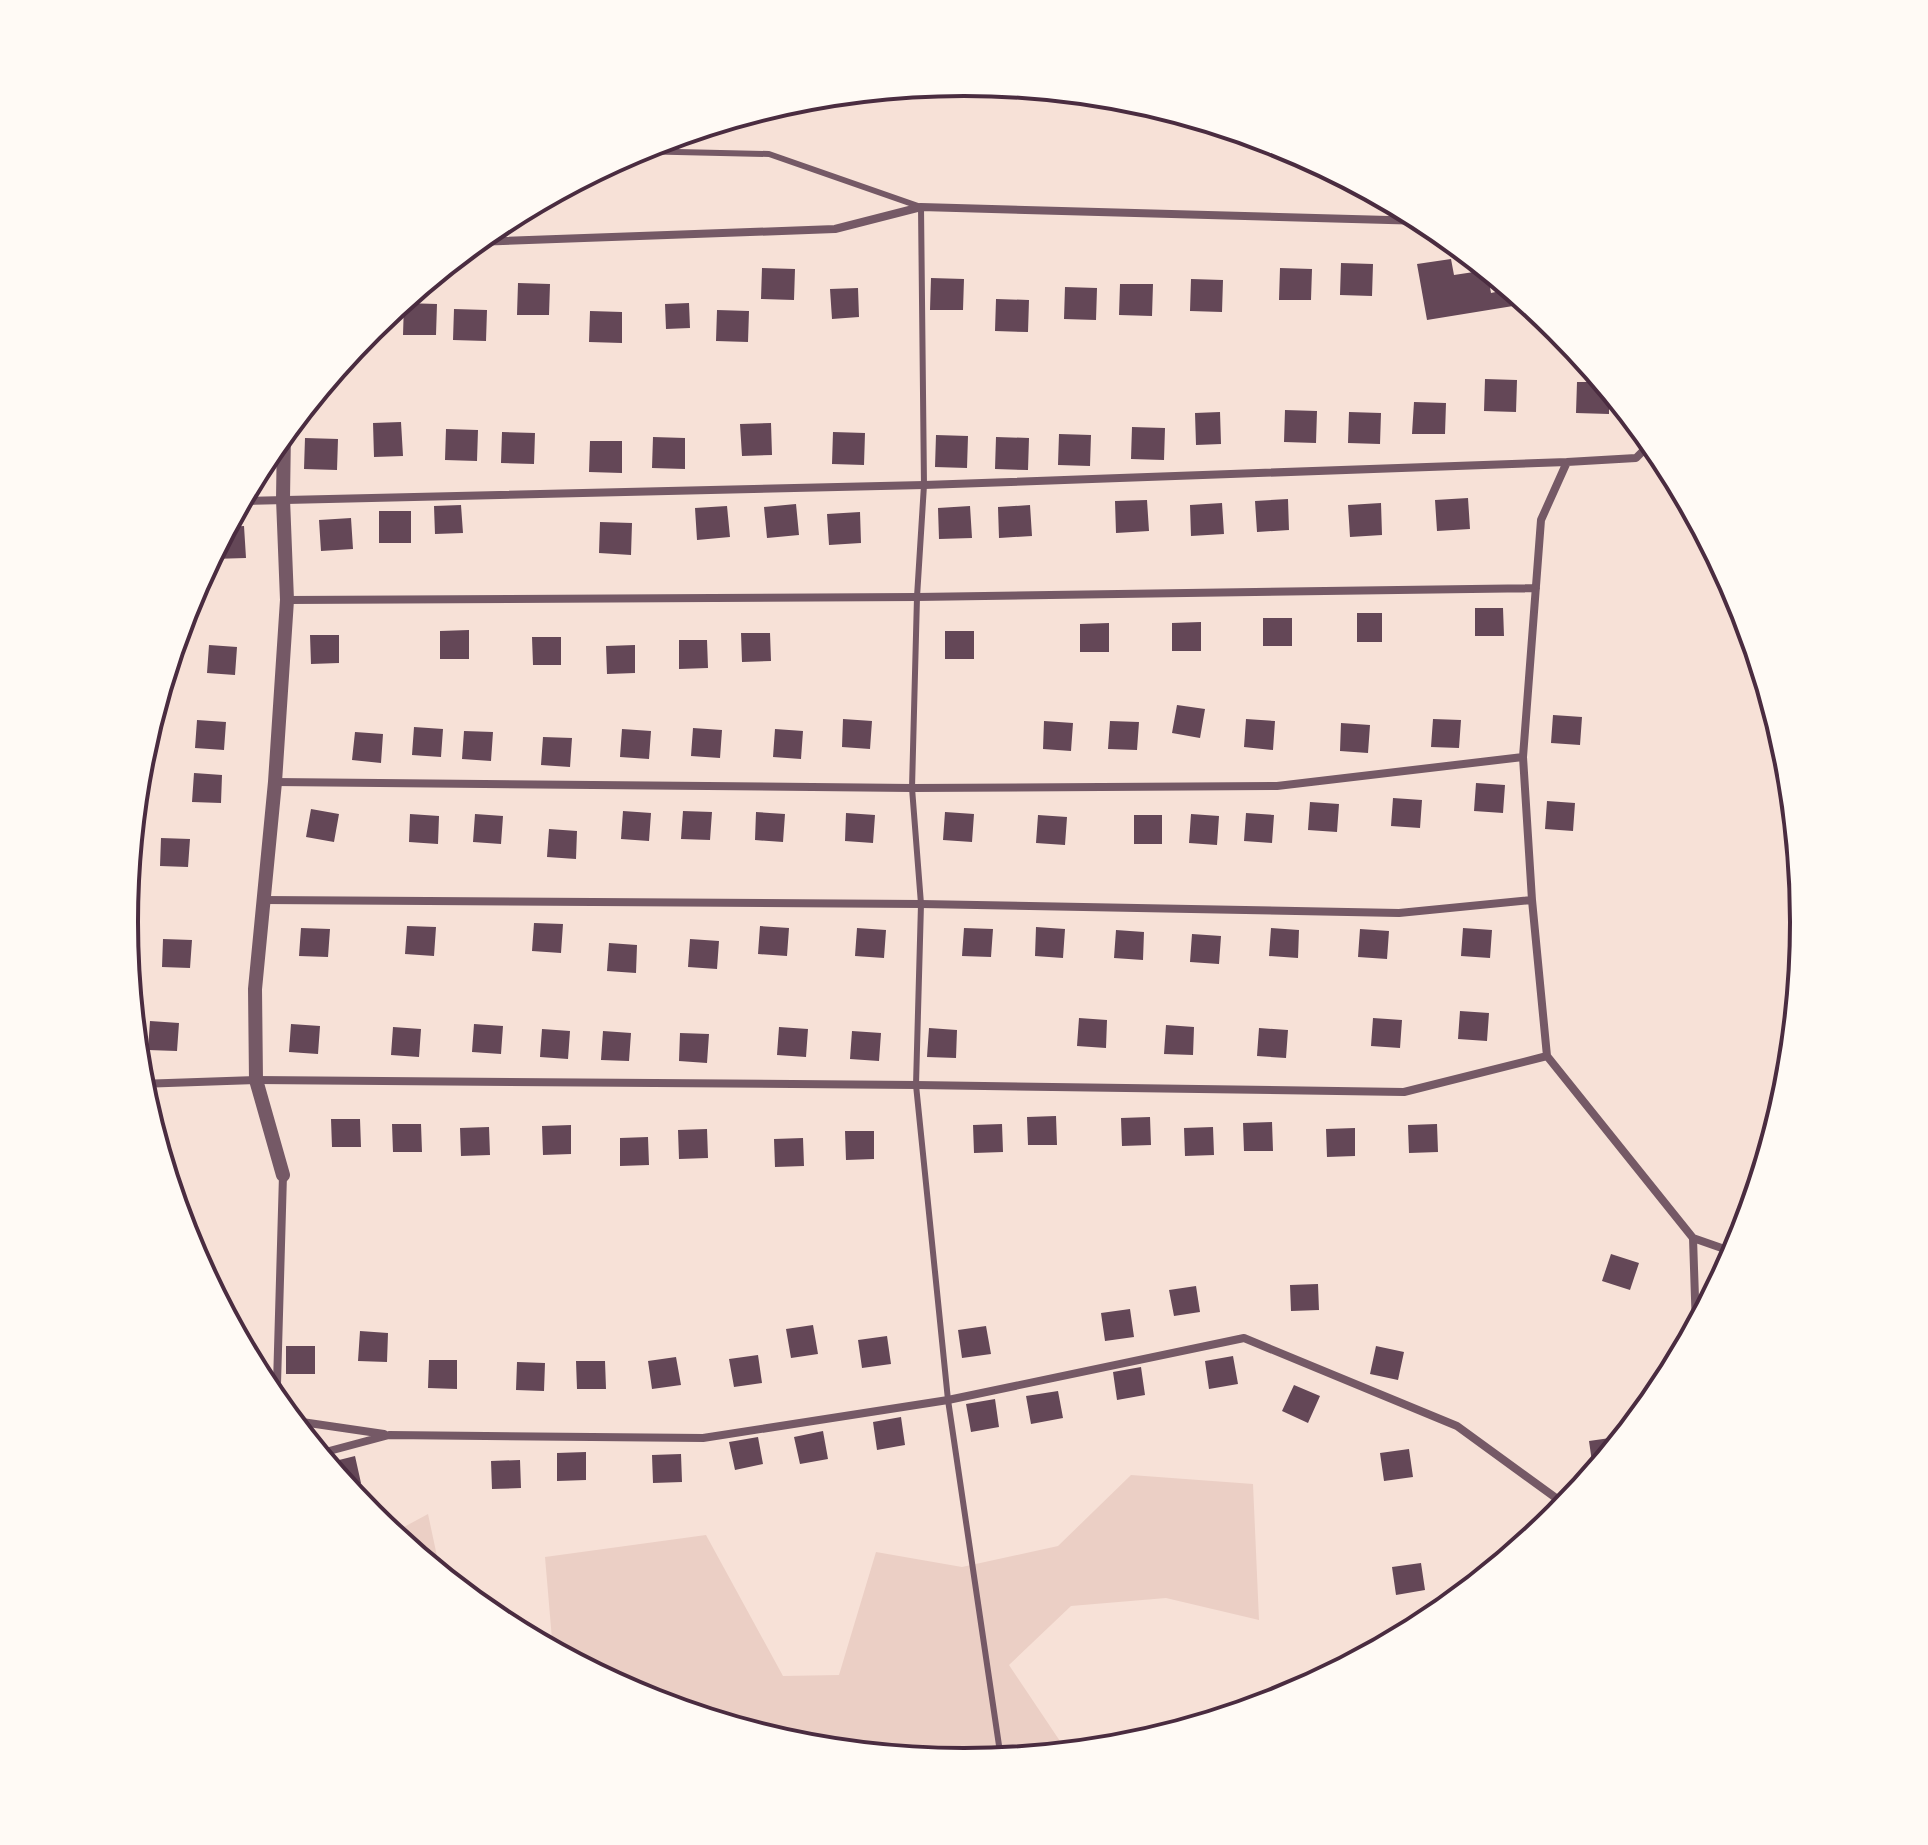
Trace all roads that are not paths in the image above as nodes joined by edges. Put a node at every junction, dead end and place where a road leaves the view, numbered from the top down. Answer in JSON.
{"nodes":[{"id":1,"x":667,"y":152,"type":"edge"},
{"id":2,"x":921,"y":207,"type":"junction"},
{"id":3,"x":1399,"y":220,"type":"edge"},
{"id":4,"x":496,"y":241,"type":"edge"},
{"id":5,"x":1643,"y":451,"type":"edge"},
{"id":6,"x":284,"y":454,"type":"edge"},
{"id":7,"x":1567,"y":462,"type":"junction"},
{"id":8,"x":924,"y":485,"type":"junction"},
{"id":9,"x":283,"y":499,"type":"junction"},
{"id":10,"x":253,"y":500,"type":"edge"},
{"id":11,"x":1536,"y":588,"type":"junction"},
{"id":12,"x":917,"y":597,"type":"junction"},
{"id":13,"x":287,"y":600,"type":"junction"},
{"id":14,"x":1523,"y":757,"type":"junction"},
{"id":15,"x":275,"y":782,"type":"junction"},
{"id":16,"x":912,"y":788,"type":"junction"},
{"id":17,"x":263,"y":900,"type":"junction"},
{"id":18,"x":1532,"y":900,"type":"junction"},
{"id":19,"x":921,"y":904,"type":"junction"},
{"id":20,"x":1547,"y":1056,"type":"junction"},
{"id":21,"x":256,"y":1080,"type":"junction"},
{"id":22,"x":153,"y":1084,"type":"edge"},
{"id":23,"x":916,"y":1085,"type":"junction"},
{"id":24,"x":283,"y":1175,"type":"joint"},
{"id":25,"x":1693,"y":1238,"type":"junction"},
{"id":26,"x":1723,"y":1249,"type":"edge"},
{"id":27,"x":1695,"y":1307,"type":"edge"},
{"id":28,"x":277,"y":1382,"type":"edge"},
{"id":29,"x":948,"y":1400,"type":"junction"},
{"id":30,"x":306,"y":1423,"type":"edge"},
{"id":31,"x":389,"y":1435,"type":"junction"},
{"id":32,"x":329,"y":1451,"type":"edge"},
{"id":33,"x":1556,"y":1498,"type":"edge"},
{"id":34,"x":999,"y":1748,"type":"edge"}],
"edges":[{"from":1,"to":2,"type":"lane"},
{"from":2,"to":3,"type":"street"},
{"from":2,"to":4,"type":"street"},
{"from":2,"to":8,"type":"lane"},
{"from":5,"to":7,"type":"street"},
{"from":6,"to":9,"type":"street"},
{"from":7,"to":8,"type":"street"},
{"from":7,"to":11,"type":"street"},
{"from":8,"to":9,"type":"street"},
{"from":8,"to":12,"type":"lane"},
{"from":9,"to":10,"type":"street"},
{"from":9,"to":13,"type":"street"},
{"from":11,"to":12,"type":"street"},
{"from":11,"to":14,"type":"street"},
{"from":12,"to":13,"type":"street"},
{"from":12,"to":16,"type":"lane"},
{"from":13,"to":15,"type":"street"},
{"from":14,"to":16,"type":"street"},
{"from":14,"to":18,"type":"street"},
{"from":15,"to":16,"type":"street"},
{"from":15,"to":17,"type":"street"},
{"from":16,"to":19,"type":"lane"},
{"from":17,"to":19,"type":"street"},
{"from":17,"to":21,"type":"street"},
{"from":18,"to":19,"type":"street"},
{"from":18,"to":20,"type":"street"},
{"from":19,"to":23,"type":"lane"},
{"from":20,"to":23,"type":"street"},
{"from":20,"to":25,"type":"street"},
{"from":21,"to":22,"type":"street"},
{"from":21,"to":23,"type":"street"},
{"from":21,"to":24,"type":"street"},
{"from":23,"to":29,"type":"lane"},
{"from":24,"to":28,"type":"street"},
{"from":25,"to":26,"type":"street"},
{"from":25,"to":27,"type":"street"},
{"from":29,"to":31,"type":"street"},
{"from":29,"to":33,"type":"street"},
{"from":29,"to":34,"type":"lane"},
{"from":30,"to":31,"type":"street"},
{"from":31,"to":32,"type":"street"}]}
